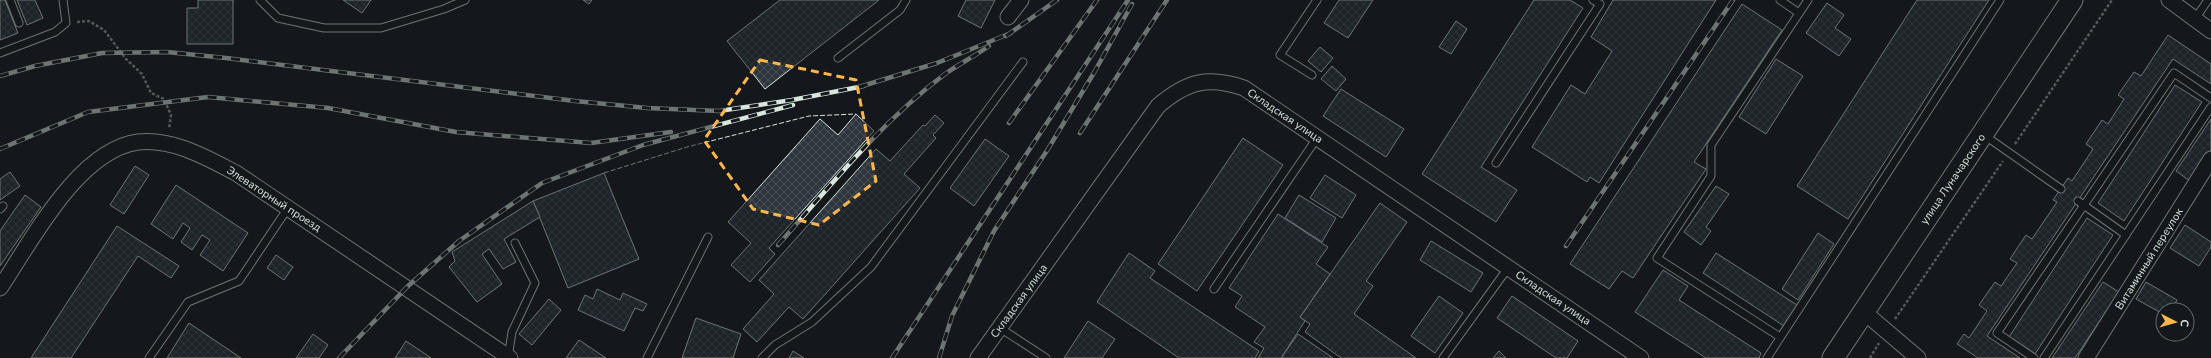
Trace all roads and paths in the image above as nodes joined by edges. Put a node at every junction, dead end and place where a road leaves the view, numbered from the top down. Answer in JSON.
{"nodes":[{"id":1,"x":10,"y":0,"type":"edge"},
{"id":2,"x":63,"y":0,"type":"edge"},
{"id":3,"x":260,"y":0,"type":"edge"},
{"id":4,"x":465,"y":0,"type":"edge"},
{"id":5,"x":906,"y":0,"type":"edge"},
{"id":6,"x":1021,"y":0,"type":"edge"},
{"id":7,"x":1317,"y":0,"type":"edge"},
{"id":8,"x":1594,"y":0,"type":"edge"},
{"id":9,"x":1780,"y":0,"type":"edge"},
{"id":10,"x":1808,"y":0,"type":"edge"},
{"id":11,"x":2000,"y":0,"type":"edge"},
{"id":12,"x":2072,"y":0,"type":"edge"},
{"id":13,"x":2112,"y":0,"type":"edge"},
{"id":14,"x":2169,"y":0,"type":"edge"},
{"id":15,"x":2208,"y":0,"type":"edge"},
{"id":16,"x":1799,"y":13,"type":"junction"},
{"id":17,"x":1008,"y":16,"type":"dead end"},
{"id":18,"x":2195,"y":19,"type":"junction"},
{"id":19,"x":19,"y":23,"type":"dead end"},
{"id":20,"x":66,"y":23,"type":"junction"},
{"id":21,"x":2211,"y":31,"type":"edge"},
{"id":22,"x":0,"y":53,"type":"edge"},
{"id":23,"x":838,"y":58,"type":"dead end"},
{"id":24,"x":1023,"y":62,"type":"dead end"},
{"id":25,"x":1312,"y":76,"type":"dead end"},
{"id":26,"x":2211,"y":98,"type":"edge"},
{"id":27,"x":2211,"y":107,"type":"edge"},
{"id":28,"x":1983,"y":134,"type":"junction"},
{"id":29,"x":1317,"y":138,"type":"junction"},
{"id":30,"x":167,"y":144,"type":"junction"},
{"id":31,"x":2009,"y":153,"type":"junction"},
{"id":32,"x":2211,"y":159,"type":"edge"},
{"id":33,"x":1496,"y":163,"type":"dead end"},
{"id":34,"x":2061,"y":189,"type":"dead end"},
{"id":35,"x":2078,"y":202,"type":"dead end"},
{"id":36,"x":2085,"y":206,"type":"junction"},
{"id":37,"x":288,"y":207,"type":"junction"},
{"id":38,"x":2126,"y":235,"type":"junction"},
{"id":39,"x":708,"y":237,"type":"dead end"},
{"id":40,"x":515,"y":243,"type":"dead end"},
{"id":41,"x":1508,"y":268,"type":"junction"},
{"id":42,"x":0,"y":288,"type":"edge"},
{"id":43,"x":1214,"y":289,"type":"dead end"},
{"id":44,"x":1864,"y":312,"type":"junction"},
{"id":45,"x":1000,"y":328,"type":"junction"},
{"id":46,"x":1887,"y":331,"type":"junction"},
{"id":47,"x":1780,"y":337,"type":"junction"},
{"id":48,"x":149,"y":358,"type":"edge"},
{"id":49,"x":509,"y":358,"type":"edge"},
{"id":50,"x":647,"y":358,"type":"edge"},
{"id":51,"x":762,"y":358,"type":"edge"},
{"id":52,"x":978,"y":358,"type":"edge"},
{"id":53,"x":1046,"y":358,"type":"edge"},
{"id":54,"x":1443,"y":358,"type":"edge"},
{"id":55,"x":1640,"y":358,"type":"edge"},
{"id":56,"x":1767,"y":358,"type":"edge"},
{"id":57,"x":1834,"y":358,"type":"edge"},
{"id":58,"x":1870,"y":358,"type":"edge"},
{"id":59,"x":1918,"y":358,"type":"edge"},
{"id":60,"x":2034,"y":358,"type":"edge"},
{"id":61,"x":2044,"y":358,"type":"edge"},
{"id":62,"x":2086,"y":358,"type":"edge"}],
"edges":[{"from":1,"to":19,"type":"lane"},
{"from":2,"to":20,"type":"lane"},
{"from":3,"to":4,"type":"lane"},
{"from":5,"to":23,"type":"lane"},
{"from":6,"to":17,"type":"street"},
{"from":7,"to":25,"type":"lane"},
{"from":8,"to":33,"type":"lane"},
{"from":9,"to":16,"type":"lane"},
{"from":10,"to":16,"type":"lane"},
{"from":11,"to":47,"type":"lane"},
{"from":12,"to":28,"type":"main road","name":"улица Луначарского"},
{"from":13,"to":31,"type":"path"},
{"from":14,"to":18,"type":"street"},
{"from":15,"to":18,"type":"lane"},
{"from":16,"to":47,"type":"lane"},
{"from":18,"to":21,"type":"street"},
{"from":20,"to":22,"type":"lane"},
{"from":20,"to":30,"type":"path"},
{"from":24,"to":51,"type":"lane"},
{"from":26,"to":36,"type":"lane"},
{"from":27,"to":38,"type":"lane"},
{"from":28,"to":31,"type":"lane"},
{"from":28,"to":44,"type":"main road","name":"улица Луначарского"},
{"from":29,"to":41,"type":"street","name":"Складская улица"},
{"from":29,"to":43,"type":"lane"},
{"from":29,"to":45,"type":"street","name":"Складская улица"},
{"from":30,"to":37,"type":"street","name":"Элеваторный проезд"},
{"from":30,"to":42,"type":"street","name":"Элеваторный проезд"},
{"from":31,"to":34,"type":"lane"},
{"from":31,"to":46,"type":"path"},
{"from":32,"to":62,"type":"street","name":"Витаминный переулок"},
{"from":35,"to":36,"type":"lane"},
{"from":36,"to":38,"type":"lane"},
{"from":36,"to":60,"type":"lane"},
{"from":37,"to":48,"type":"lane"},
{"from":37,"to":49,"type":"street","name":"Элеваторный проезд"},
{"from":38,"to":61,"type":"lane"},
{"from":39,"to":50,"type":"lane"},
{"from":40,"to":49,"type":"lane"},
{"from":41,"to":54,"type":"lane"},
{"from":41,"to":55,"type":"street","name":"Складская улица"},
{"from":44,"to":46,"type":"street"},
{"from":44,"to":57,"type":"main road","name":"улица Луначарского"},
{"from":45,"to":52,"type":"street","name":"Складская улица"},
{"from":45,"to":53,"type":"lane"},
{"from":46,"to":58,"type":"path"},
{"from":46,"to":59,"type":"street"},
{"from":47,"to":56,"type":"lane"}]}
